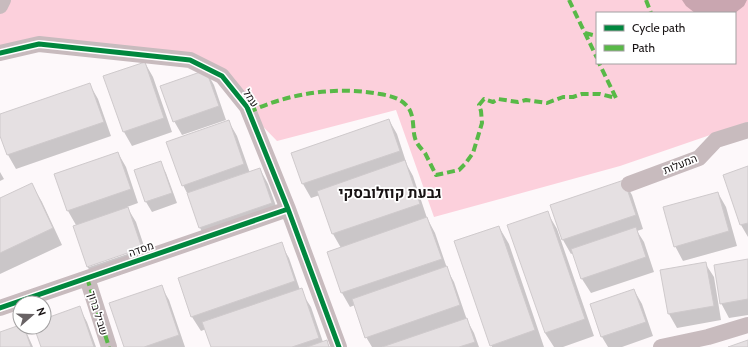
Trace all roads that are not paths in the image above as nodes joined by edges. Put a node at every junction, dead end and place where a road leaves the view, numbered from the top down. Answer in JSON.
{"nodes":[{"id":1,"x":3,"y":0,"type":"edge"},
{"id":2,"x":0,"y":6,"type":"edge"},
{"id":3,"x":0,"y":53,"type":"edge"},
{"id":4,"x":748,"y":130,"type":"edge"},
{"id":5,"x":629,"y":184,"type":"dead end"},
{"id":6,"x":288,"y":209,"type":"junction"},
{"id":7,"x":87,"y":278,"type":"junction"},
{"id":8,"x":0,"y":308,"type":"edge"},
{"id":9,"x":748,"y":324,"type":"edge"},
{"id":10,"x":109,"y":347,"type":"edge"},
{"id":11,"x":339,"y":347,"type":"edge"},
{"id":12,"x":661,"y":347,"type":"edge"}],
"edges":[{"from":1,"to":2,"type":"street"},
{"from":3,"to":6,"type":"street","name":"עמל"},
{"from":4,"to":5,"type":"street","name":"המעלות"},
{"from":6,"to":7,"type":"street","name":"מסדה"},
{"from":6,"to":11,"type":"street","name":"עמל"},
{"from":7,"to":8,"type":"street","name":"מסדה"},
{"from":7,"to":10,"type":"street","name":"שביל ברוך"},
{"from":9,"to":12,"type":"street"}]}
